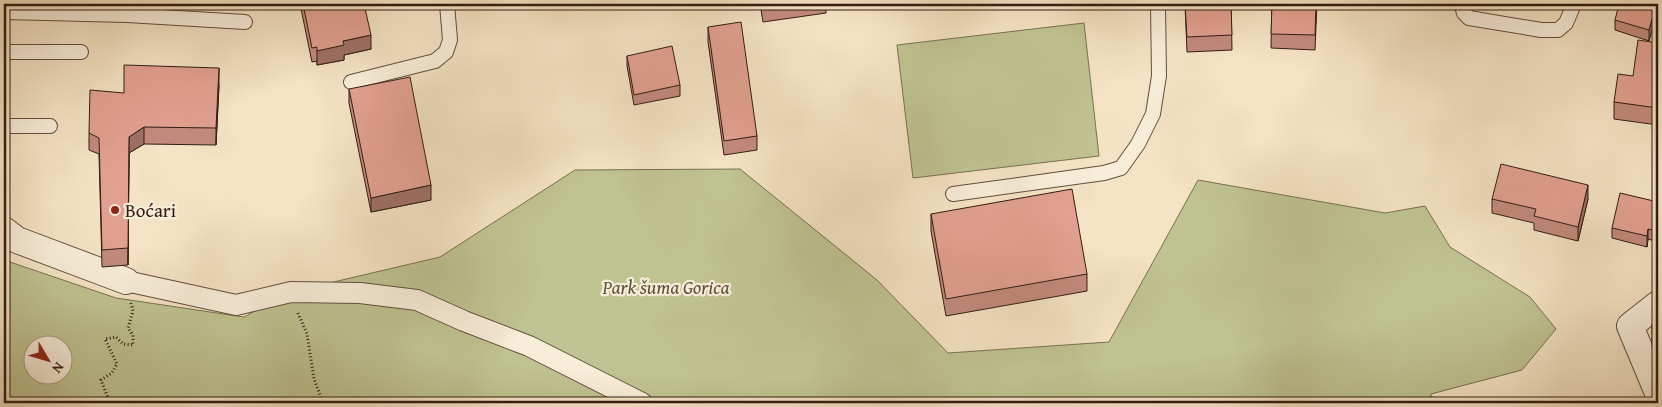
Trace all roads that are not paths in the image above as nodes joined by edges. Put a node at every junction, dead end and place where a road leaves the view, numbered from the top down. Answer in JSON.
{"nodes":[{"id":1,"x":447,"y":4,"type":"edge"},
{"id":2,"x":1158,"y":4,"type":"edge"},
{"id":3,"x":1463,"y":4,"type":"edge"},
{"id":4,"x":1574,"y":4,"type":"edge"},
{"id":5,"x":135,"y":10,"type":"edge"},
{"id":6,"x":4,"y":12,"type":"edge"},
{"id":7,"x":244,"y":22,"type":"dead end"},
{"id":8,"x":4,"y":52,"type":"edge"},
{"id":9,"x":81,"y":52,"type":"dead end"},
{"id":10,"x":351,"y":82,"type":"dead end"},
{"id":11,"x":4,"y":126,"type":"edge"},
{"id":12,"x":50,"y":126,"type":"dead end"},
{"id":13,"x":953,"y":194,"type":"dead end"},
{"id":14,"x":4,"y":230,"type":"edge"},
{"id":15,"x":126,"y":281,"type":"joint"},
{"id":16,"x":1658,"y":304,"type":"edge"},
{"id":17,"x":1658,"y":393,"type":"edge"},
{"id":18,"x":642,"y":403,"type":"edge"}],
"edges":[{"from":1,"to":10,"type":"lane"},
{"from":2,"to":13,"type":"lane"},
{"from":3,"to":4,"type":"lane"},
{"from":5,"to":6,"type":"lane"},
{"from":5,"to":7,"type":"lane"},
{"from":8,"to":9,"type":"lane"},
{"from":11,"to":12,"type":"lane"},
{"from":14,"to":15,"type":"street"},
{"from":15,"to":18,"type":"street"},
{"from":16,"to":17,"type":"street"}]}
